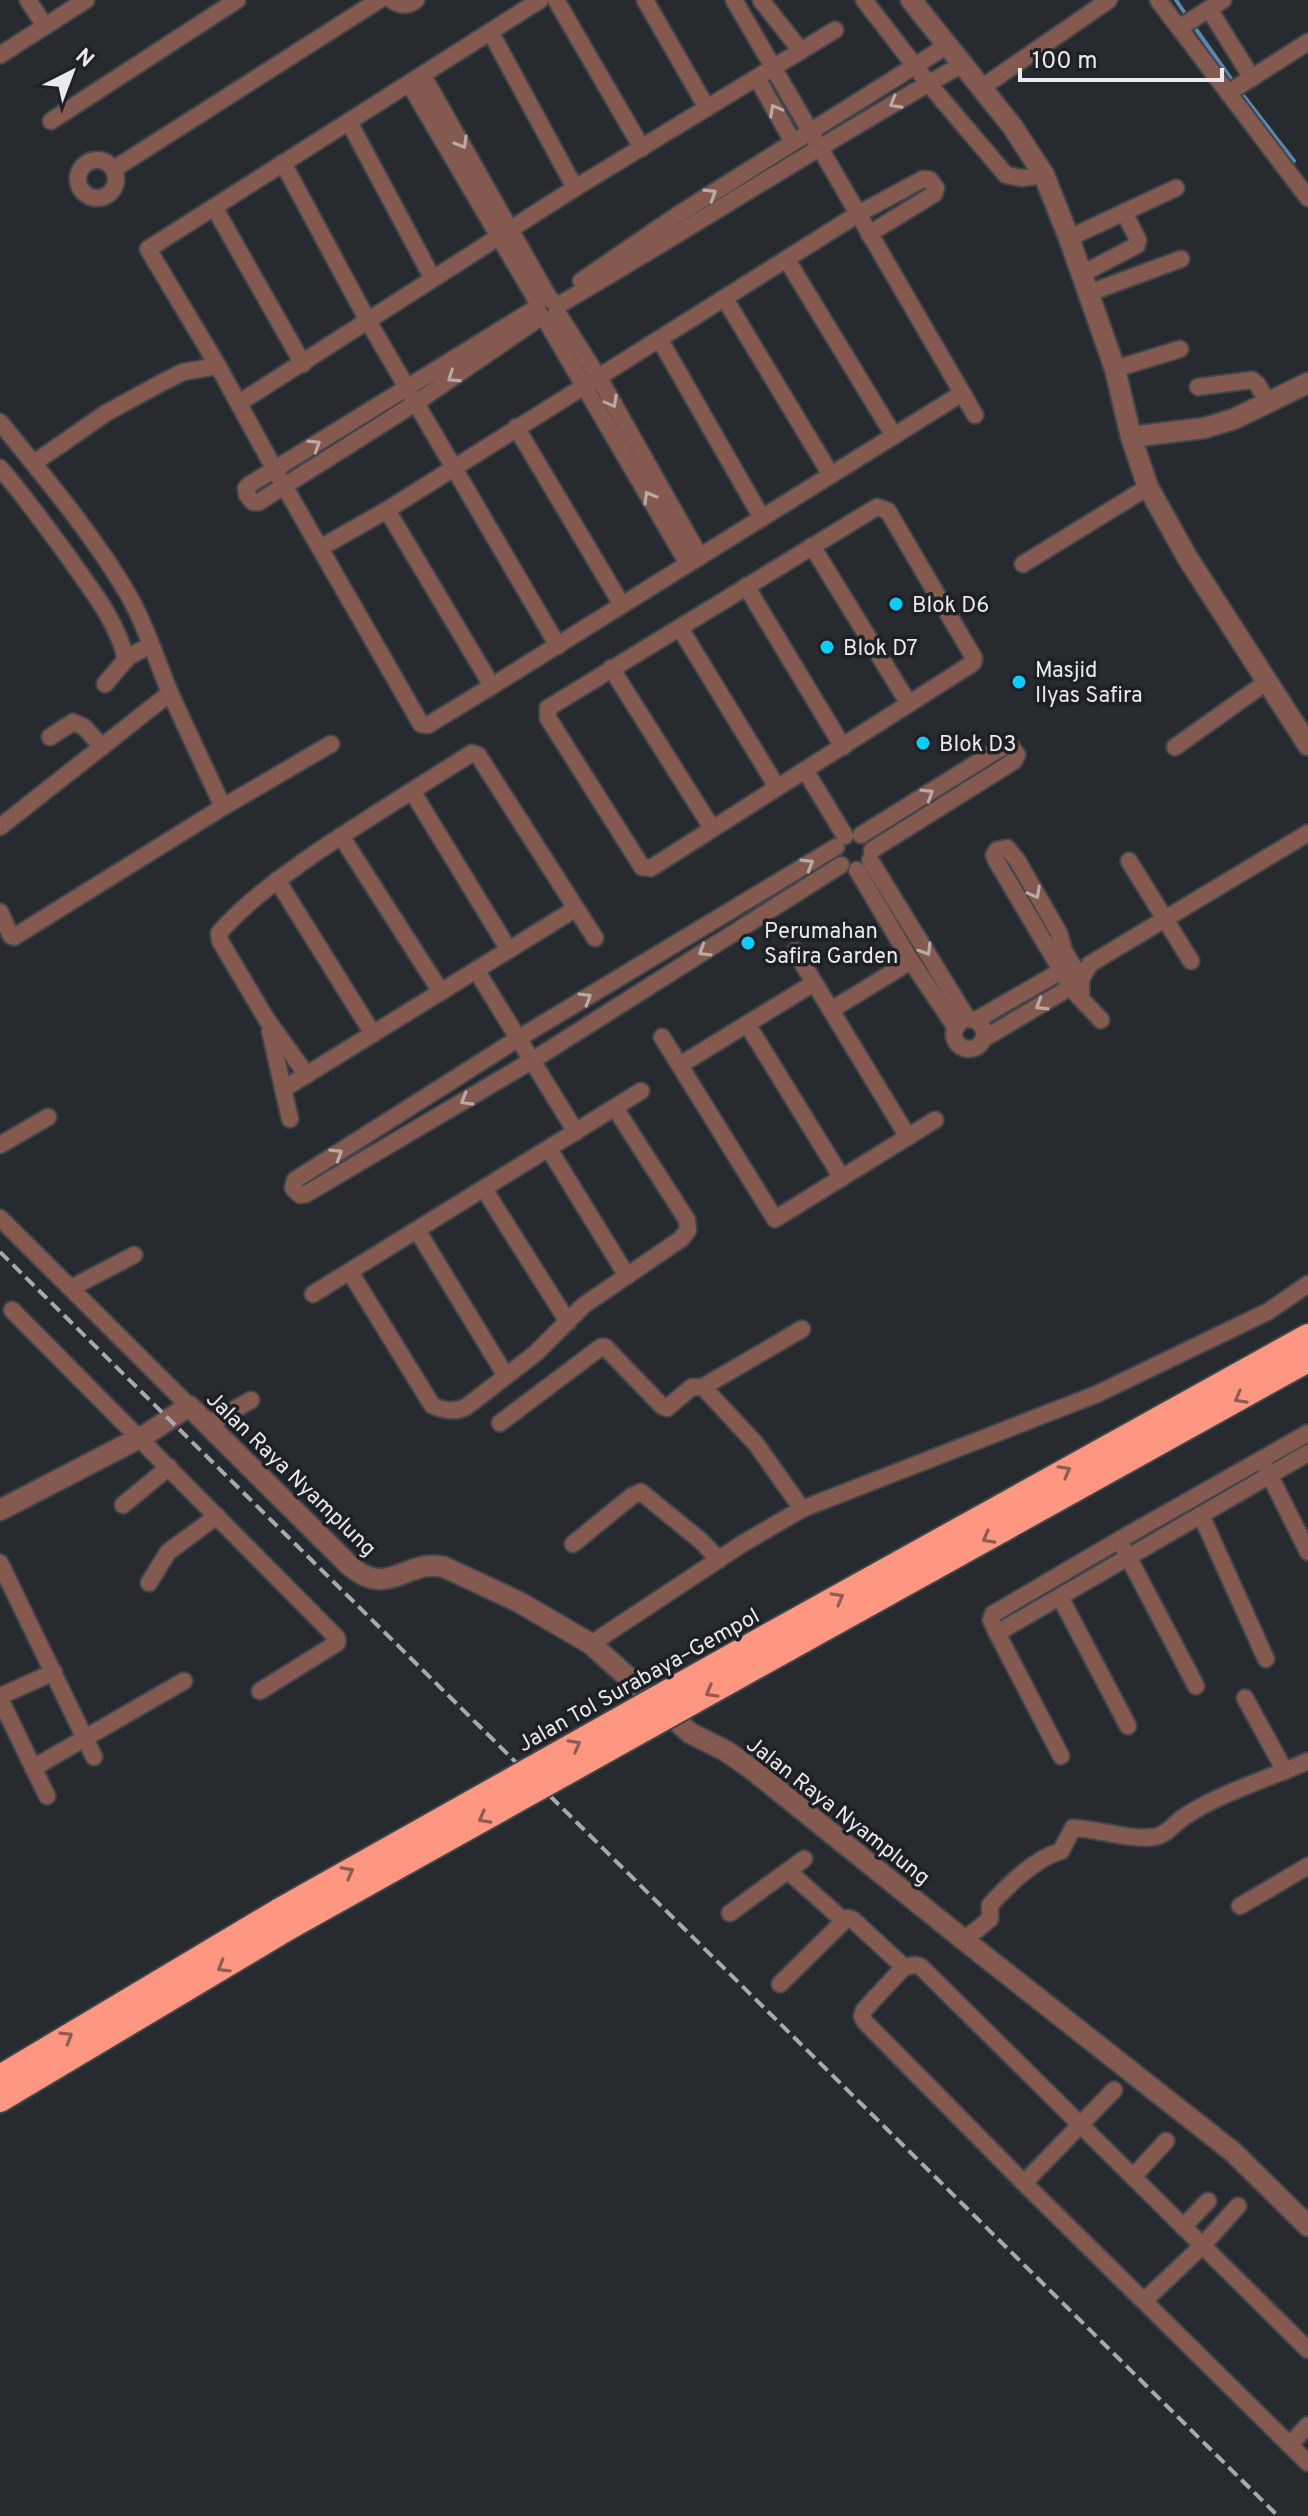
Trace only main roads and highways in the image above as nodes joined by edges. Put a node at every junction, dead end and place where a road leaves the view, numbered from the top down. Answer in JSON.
{"nodes":[{"id":1,"x":1308,"y":1336,"type":"edge"},
{"id":2,"x":1308,"y":1360,"type":"edge"},
{"id":3,"x":774,"y":1644,"type":"junction"},
{"id":4,"x":285,"y":1918,"type":"junction"},
{"id":5,"x":0,"y":2077,"type":"edge"},
{"id":6,"x":0,"y":2100,"type":"edge"}],
"edges":[{"from":3,"to":1,"type":"highway","name":"Jalan Tol Surabaya–Gempol","one_way":true},
{"from":2,"to":3,"type":"highway","name":"Jalan Tol Surabaya–Gempol","one_way":true},
{"from":3,"to":4,"type":"highway","name":"Jalan Tol Surabaya–Gempol","bridge":true},
{"from":5,"to":4,"type":"highway","name":"Jalan Tol Surabaya–Gempol","one_way":true},
{"from":4,"to":6,"type":"highway","name":"Jalan Tol Surabaya–Gempol","one_way":true}]}
